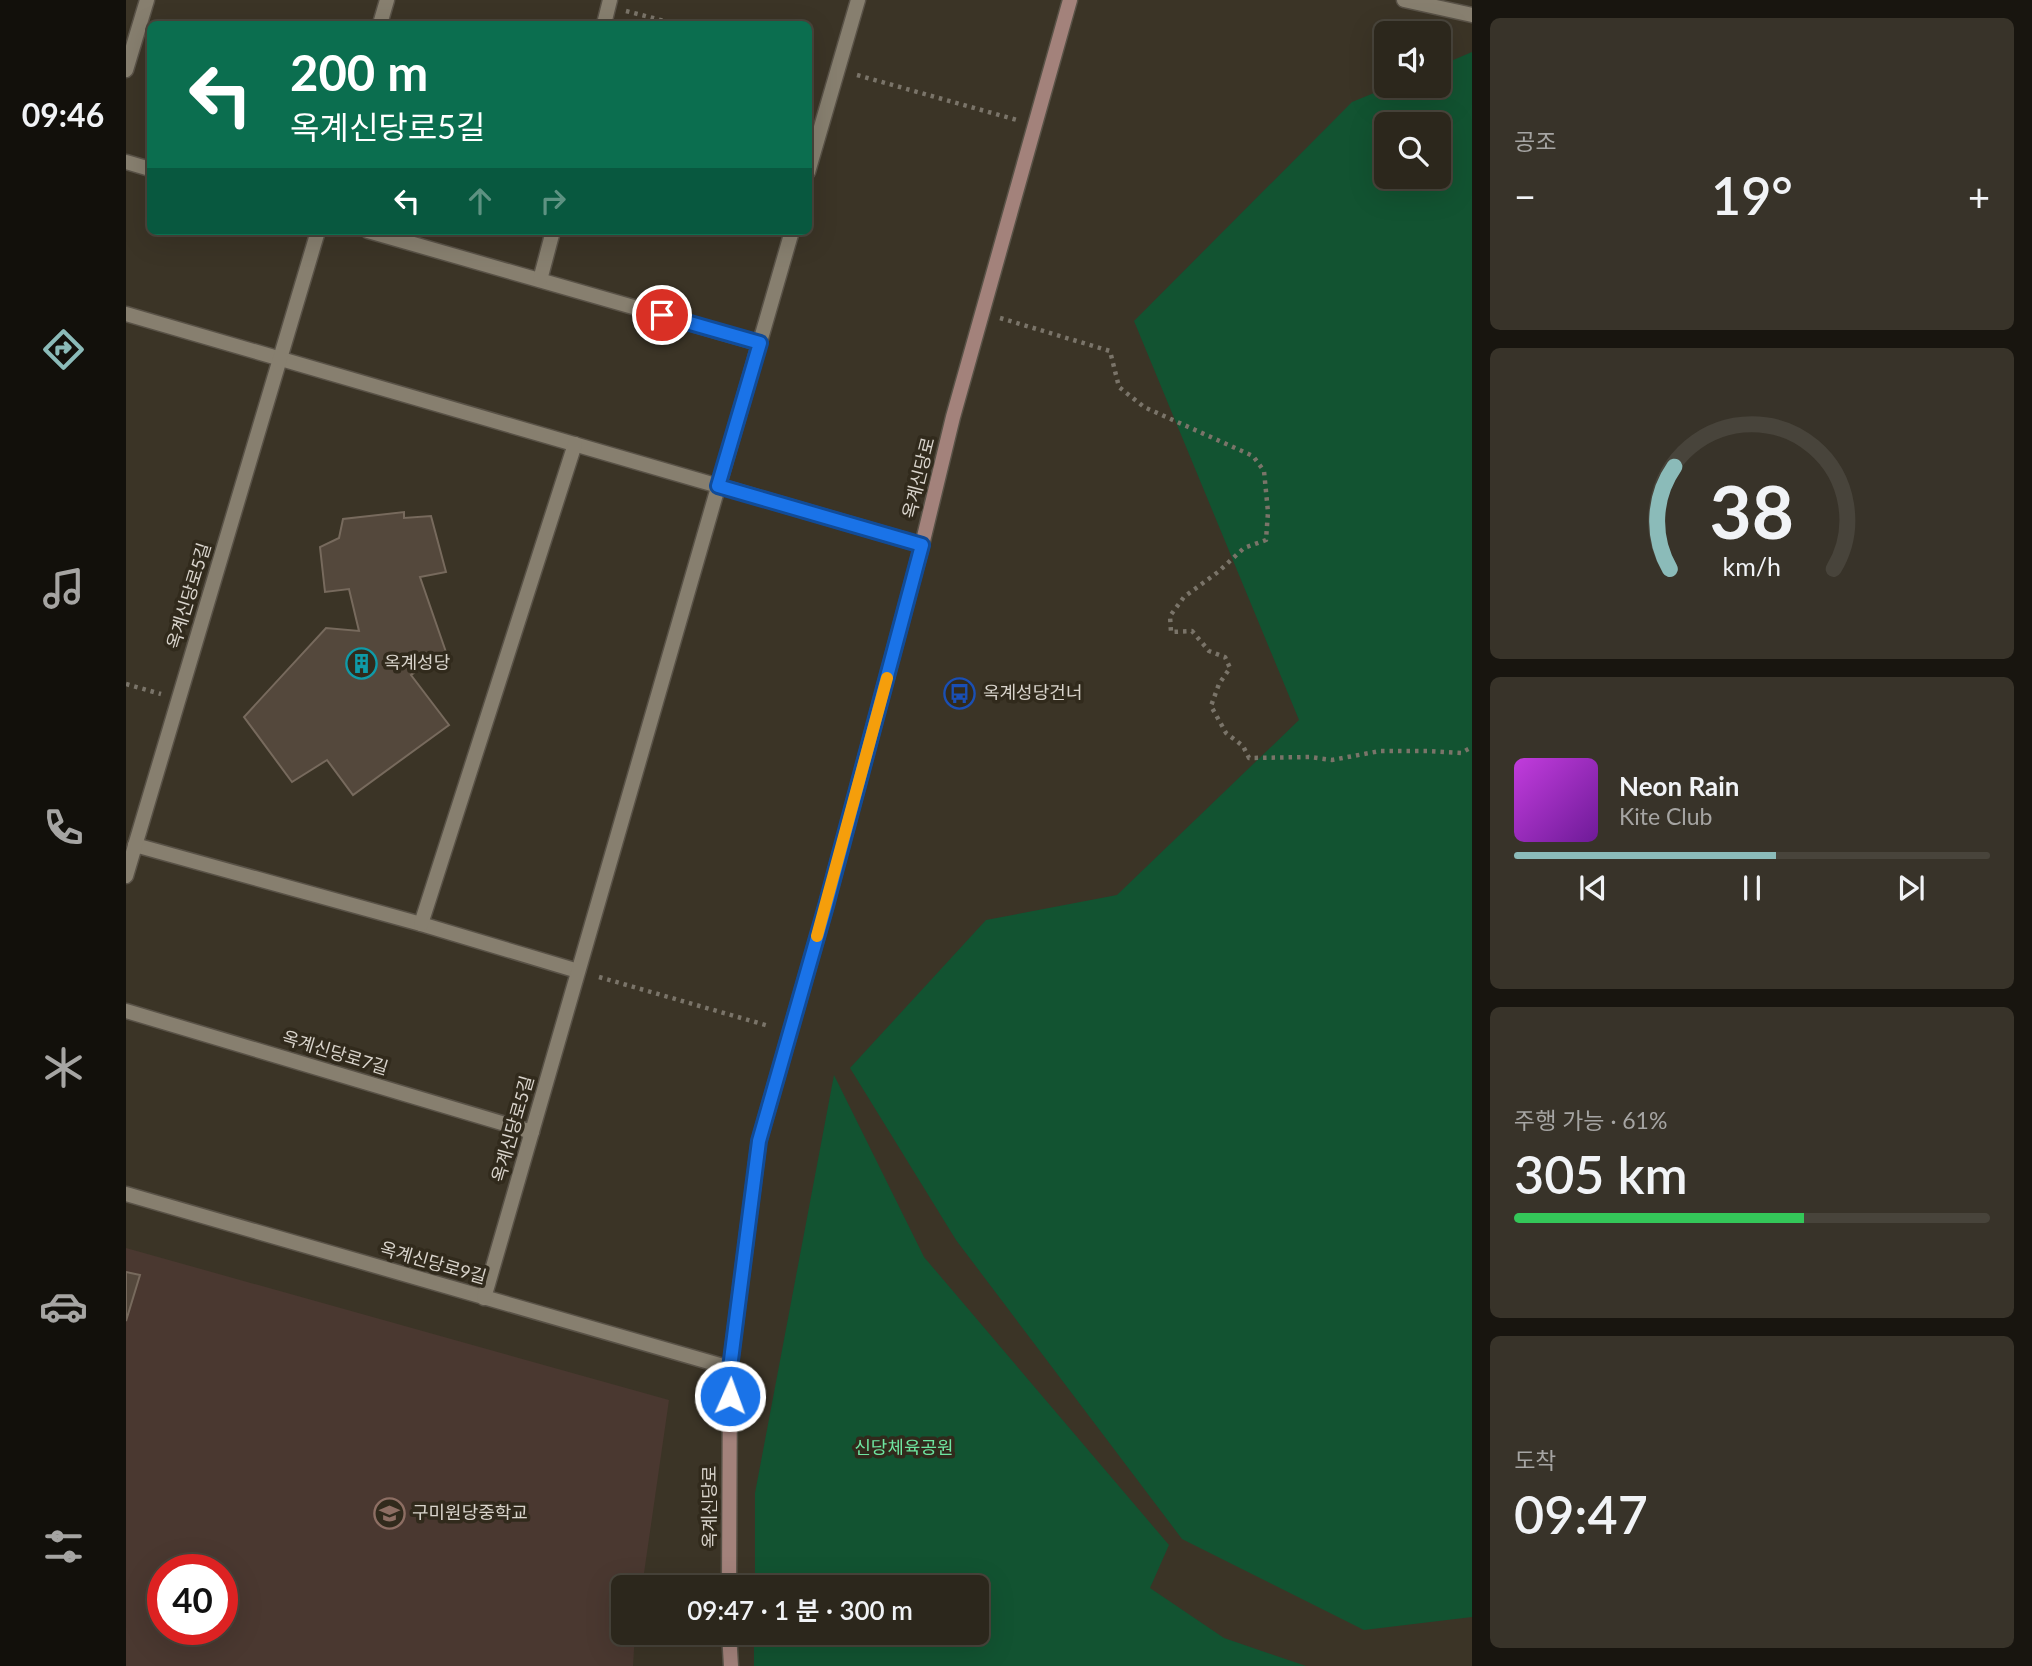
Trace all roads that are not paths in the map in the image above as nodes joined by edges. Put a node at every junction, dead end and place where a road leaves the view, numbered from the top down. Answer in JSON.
{"nodes":[{"id":1,"x":147,"y":0,"type":"edge"},
{"id":2,"x":387,"y":0,"type":"edge"},
{"id":3,"x":858,"y":0,"type":"edge"},
{"id":4,"x":1070,"y":0,"type":"edge"},
{"id":5,"x":1404,"y":0,"type":"edge"},
{"id":6,"x":610,"y":3,"type":"edge"},
{"id":7,"x":1472,"y":15,"type":"edge"},
{"id":8,"x":381,"y":21,"type":"edge"},
{"id":9,"x":605,"y":21,"type":"edge"},
{"id":10,"x":126,"y":70,"type":"edge"},
{"id":11,"x":812,"y":158,"type":"edge"},
{"id":12,"x":126,"y":162,"type":"edge"},
{"id":13,"x":147,"y":168,"type":"edge"},
{"id":14,"x":317,"y":235,"type":"edge"},
{"id":15,"x":382,"y":235,"type":"edge"},
{"id":16,"x":552,"y":235,"type":"edge"},
{"id":17,"x":791,"y":235,"type":"edge"},
{"id":18,"x":540,"y":280,"type":"junction"},
{"id":19,"x":126,"y":314,"type":"edge"},
{"id":20,"x":760,"y":343,"type":"junction"},
{"id":21,"x":280,"y":358,"type":"junction"},
{"id":22,"x":575,"y":444,"type":"junction"},
{"id":23,"x":718,"y":486,"type":"junction"},
{"id":24,"x":922,"y":545,"type":"junction"},
{"id":25,"x":135,"y":845,"type":"junction"},
{"id":26,"x":126,"y":876,"type":"edge"},
{"id":27,"x":421,"y":924,"type":"junction"},
{"id":28,"x":578,"y":971,"type":"junction"},
{"id":29,"x":126,"y":1011,"type":"edge"},
{"id":30,"x":532,"y":1132,"type":"junction"},
{"id":31,"x":126,"y":1194,"type":"edge"},
{"id":32,"x":484,"y":1298,"type":"junction"},
{"id":33,"x":730,"y":1368,"type":"junction"},
{"id":34,"x":729,"y":1575,"type":"edge"},
{"id":35,"x":730,"y":1645,"type":"edge"},
{"id":36,"x":731,"y":1666,"type":"edge"}],
"edges":[{"from":1,"to":10,"type":"street"},
{"from":2,"to":8,"type":"street"},
{"from":3,"to":11,"type":"street"},
{"from":4,"to":24,"type":"street","name":"옥계신당로"},
{"from":5,"to":7,"type":"street"},
{"from":6,"to":9,"type":"street"},
{"from":12,"to":13,"type":"street"},
{"from":14,"to":21,"type":"street","name":"옥계신당로5길"},
{"from":15,"to":18,"type":"street"},
{"from":16,"to":18,"type":"street"},
{"from":17,"to":20,"type":"street","name":"옥계신당로5길"},
{"from":18,"to":20,"type":"street"},
{"from":19,"to":21,"type":"street"},
{"from":20,"to":23,"type":"street","name":"옥계신당로5길"},
{"from":21,"to":22,"type":"street"},
{"from":21,"to":25,"type":"street","name":"옥계신당로5길"},
{"from":22,"to":23,"type":"street"},
{"from":22,"to":27,"type":"street"},
{"from":23,"to":24,"type":"street"},
{"from":23,"to":28,"type":"street","name":"옥계신당로5길"},
{"from":24,"to":33,"type":"street","name":"옥계신당로"},
{"from":25,"to":26,"type":"street","name":"옥계신당로5길"},
{"from":25,"to":27,"type":"street"},
{"from":27,"to":28,"type":"street"},
{"from":28,"to":30,"type":"street","name":"옥계신당로5길"},
{"from":29,"to":30,"type":"street","name":"옥계신당로7길"},
{"from":30,"to":32,"type":"street","name":"옥계신당로5길"},
{"from":31,"to":32,"type":"street","name":"옥계신당로9길"},
{"from":32,"to":33,"type":"street","name":"옥계신당로9길"},
{"from":33,"to":34,"type":"street","name":"옥계신당로"},
{"from":35,"to":36,"type":"street"}]}
